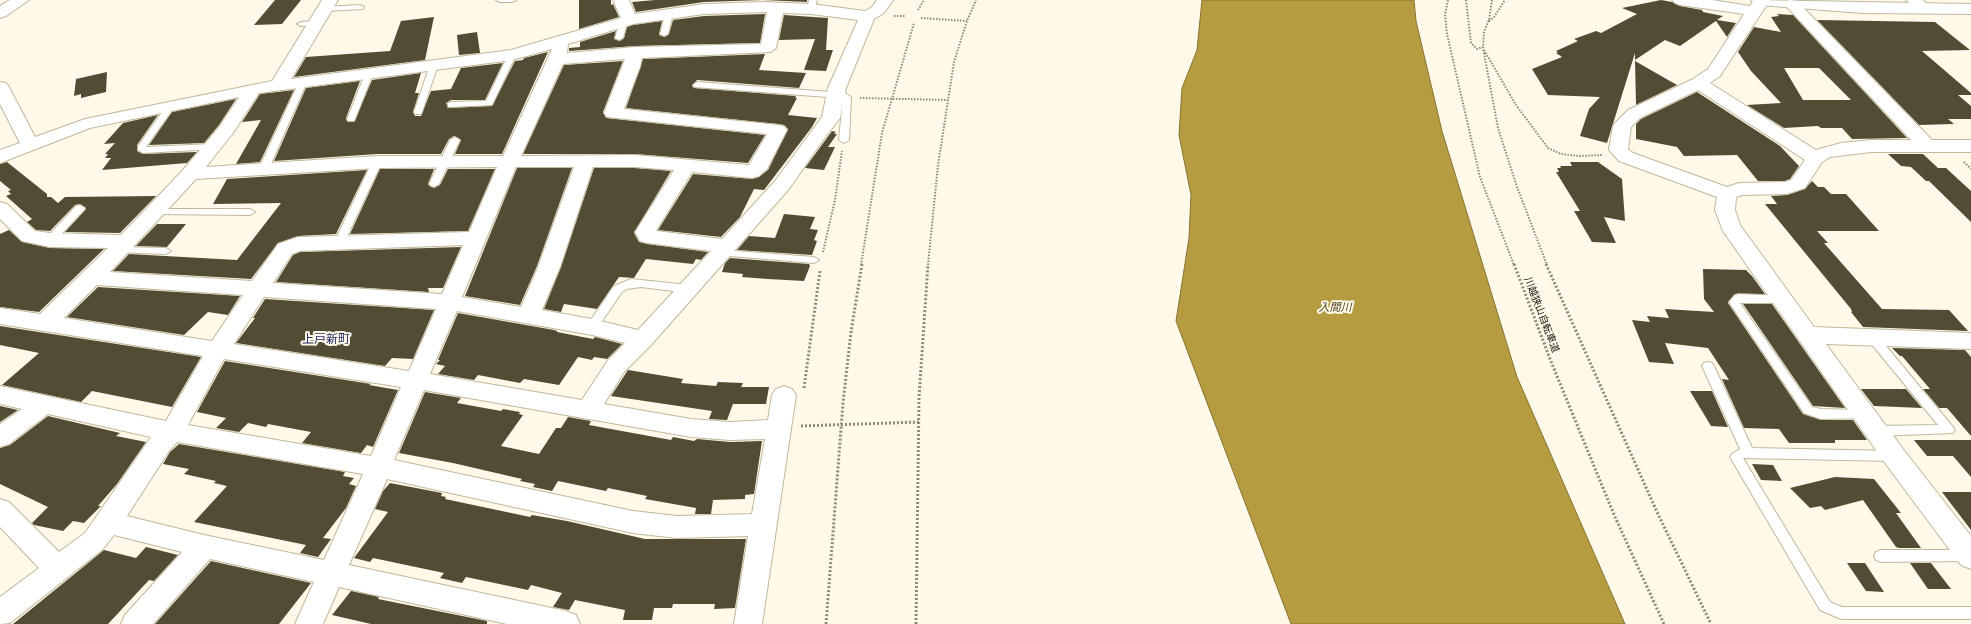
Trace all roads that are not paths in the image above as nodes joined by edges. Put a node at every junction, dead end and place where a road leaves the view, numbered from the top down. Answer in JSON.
{"nodes":[{"id":1,"x":21,"y":0,"type":"edge"},
{"id":2,"x":500,"y":0,"type":"edge"},
{"id":3,"x":512,"y":0,"type":"edge"},
{"id":4,"x":621,"y":0,"type":"edge"},
{"id":5,"x":885,"y":0,"type":"edge"},
{"id":6,"x":1680,"y":0,"type":"edge"},
{"id":7,"x":1787,"y":2,"type":"edge"},
{"id":8,"x":812,"y":4,"type":"edge"},
{"id":9,"x":1758,"y":4,"type":"edge"},
{"id":10,"x":1884,"y":4,"type":"edge"},
{"id":11,"x":1919,"y":4,"type":"edge"},
{"id":12,"x":706,"y":5,"type":"edge"},
{"id":13,"x":768,"y":5,"type":"edge"},
{"id":14,"x":360,"y":7,"type":"dead end"},
{"id":15,"x":1971,"y":9,"type":"edge"},
{"id":16,"x":0,"y":13,"type":"edge"},
{"id":17,"x":669,"y":13,"type":"junction"},
{"id":18,"x":318,"y":14,"type":"edge"},
{"id":19,"x":867,"y":16,"type":"junction"},
{"id":20,"x":624,"y":27,"type":"junction"},
{"id":21,"x":664,"y":34,"type":"dead end"},
{"id":22,"x":558,"y":50,"type":"junction"},
{"id":23,"x":635,"y":52,"type":"junction"},
{"id":24,"x":512,"y":55,"type":"junction"},
{"id":25,"x":434,"y":65,"type":"junction"},
{"id":26,"x":369,"y":74,"type":"junction"},
{"id":27,"x":304,"y":82,"type":"junction"},
{"id":28,"x":1699,"y":83,"type":"junction"},
{"id":29,"x":697,"y":85,"type":"dead end"},
{"id":30,"x":278,"y":86,"type":"junction"},
{"id":31,"x":0,"y":87,"type":"edge"},
{"id":32,"x":253,"y":89,"type":"junction"},
{"id":33,"x":836,"y":94,"type":"junction"},
{"id":34,"x":451,"y":105,"type":"dead end"},
{"id":35,"x":171,"y":106,"type":"junction"},
{"id":36,"x":418,"y":112,"type":"dead end"},
{"id":37,"x":351,"y":119,"type":"dead end"},
{"id":38,"x":455,"y":140,"type":"dead end"},
{"id":39,"x":844,"y":140,"type":"road end"},
{"id":40,"x":30,"y":144,"type":"junction"},
{"id":41,"x":1926,"y":145,"type":"junction"},
{"id":42,"x":1971,"y":146,"type":"edge"},
{"id":43,"x":212,"y":147,"type":"junction"},
{"id":44,"x":0,"y":158,"type":"edge"},
{"id":45,"x":1815,"y":158,"type":"junction"},
{"id":46,"x":510,"y":160,"type":"junction"},
{"id":47,"x":446,"y":161,"type":"junction"},
{"id":48,"x":586,"y":161,"type":"junction"},
{"id":49,"x":377,"y":162,"type":"junction"},
{"id":50,"x":686,"y":166,"type":"junction"},
{"id":51,"x":264,"y":168,"type":"junction"},
{"id":52,"x":190,"y":174,"type":"junction"},
{"id":53,"x":434,"y":184,"type":"dead end"},
{"id":54,"x":1727,"y":194,"type":"junction"},
{"id":55,"x":0,"y":208,"type":"edge"},
{"id":56,"x":80,"y":208,"type":"dead end"},
{"id":57,"x":154,"y":212,"type":"junction"},
{"id":58,"x":250,"y":212,"type":"dead end"},
{"id":59,"x":476,"y":238,"type":"junction"},
{"id":60,"x":50,"y":240,"type":"junction"},
{"id":61,"x":339,"y":243,"type":"junction"},
{"id":62,"x":122,"y":246,"type":"junction"},
{"id":63,"x":725,"y":250,"type":"junction"},
{"id":64,"x":166,"y":251,"type":"dead end"},
{"id":65,"x":819,"y":260,"type":"road end"},
{"id":66,"x":92,"y":278,"type":"junction"},
{"id":67,"x":689,"y":289,"type":"junction"},
{"id":68,"x":257,"y":290,"type":"junction"},
{"id":69,"x":1782,"y":299,"type":"junction"},
{"id":70,"x":449,"y":302,"type":"junction"},
{"id":71,"x":0,"y":316,"type":"edge"},
{"id":72,"x":528,"y":317,"type":"junction"},
{"id":73,"x":45,"y":323,"type":"junction"},
{"id":74,"x":592,"y":327,"type":"junction"},
{"id":75,"x":1808,"y":335,"type":"junction"},
{"id":76,"x":1874,"y":338,"type":"junction"},
{"id":77,"x":644,"y":339,"type":"junction"},
{"id":78,"x":1971,"y":340,"type":"edge"},
{"id":79,"x":218,"y":350,"type":"junction"},
{"id":80,"x":1708,"y":366,"type":"dead end"},
{"id":81,"x":414,"y":380,"type":"junction"},
{"id":82,"x":794,"y":393,"type":"road end"},
{"id":83,"x":0,"y":395,"type":"edge"},
{"id":84,"x":44,"y":405,"type":"junction"},
{"id":85,"x":587,"y":411,"type":"junction"},
{"id":86,"x":1870,"y":423,"type":"junction"},
{"id":87,"x":789,"y":427,"type":"junction"},
{"id":88,"x":172,"y":432,"type":"junction"},
{"id":89,"x":0,"y":437,"type":"edge"},
{"id":90,"x":1748,"y":453,"type":"junction"},
{"id":91,"x":1894,"y":456,"type":"junction"},
{"id":92,"x":379,"y":467,"type":"junction"},
{"id":93,"x":0,"y":510,"type":"edge"},
{"id":94,"x":108,"y":522,"type":"junction"},
{"id":95,"x":764,"y":525,"type":"junction"},
{"id":96,"x":204,"y":546,"type":"junction"},
{"id":97,"x":1881,"y":556,"type":"dead end"},
{"id":98,"x":1971,"y":556,"type":"edge"},
{"id":99,"x":57,"y":568,"type":"junction"},
{"id":100,"x":332,"y":574,"type":"junction"},
{"id":101,"x":1971,"y":612,"type":"edge"},
{"id":102,"x":0,"y":614,"type":"edge"},
{"id":103,"x":135,"y":624,"type":"edge"},
{"id":104,"x":309,"y":624,"type":"edge"},
{"id":105,"x":566,"y":624,"type":"edge"},
{"id":106,"x":748,"y":624,"type":"edge"}],
"edges":[{"from":1,"to":16,"type":"street"},
{"from":2,"to":3,"type":"lane"},
{"from":4,"to":20,"type":"street"},
{"from":5,"to":19,"type":"street"},
{"from":6,"to":9,"type":"street"},
{"from":7,"to":9,"type":"street"},
{"from":7,"to":10,"type":"street"},
{"from":7,"to":41,"type":"street"},
{"from":8,"to":13,"type":"street"},
{"from":8,"to":19,"type":"street"},
{"from":9,"to":28,"type":"street"},
{"from":10,"to":11,"type":"street"},
{"from":11,"to":15,"type":"street"},
{"from":12,"to":13,"type":"street"},
{"from":12,"to":17,"type":"street"},
{"from":13,"to":23,"type":"street"},
{"from":14,"to":18,"type":"lane"},
{"from":17,"to":20,"type":"street"},
{"from":17,"to":21,"type":"lane"},
{"from":18,"to":30,"type":"street"},
{"from":19,"to":33,"type":"street"},
{"from":20,"to":22,"type":"street"},
{"from":22,"to":23,"type":"street"},
{"from":22,"to":24,"type":"street"},
{"from":22,"to":46,"type":"street"},
{"from":23,"to":50,"type":"street"},
{"from":24,"to":25,"type":"street"},
{"from":24,"to":34,"type":"lane"},
{"from":25,"to":26,"type":"street"},
{"from":25,"to":36,"type":"lane"},
{"from":26,"to":27,"type":"street"},
{"from":26,"to":37,"type":"lane"},
{"from":27,"to":30,"type":"street"},
{"from":27,"to":51,"type":"lane"},
{"from":28,"to":45,"type":"street"},
{"from":28,"to":54,"type":"street"},
{"from":29,"to":33,"type":"lane"},
{"from":30,"to":32,"type":"street"},
{"from":31,"to":40,"type":"street"},
{"from":32,"to":35,"type":"street"},
{"from":32,"to":43,"type":"street"},
{"from":33,"to":39,"type":"lane"},
{"from":33,"to":63,"type":"street"},
{"from":35,"to":40,"type":"street"},
{"from":35,"to":43,"type":"lane"},
{"from":38,"to":47,"type":"lane"},
{"from":40,"to":44,"type":"street"},
{"from":41,"to":42,"type":"street"},
{"from":41,"to":45,"type":"street"},
{"from":43,"to":52,"type":"street"},
{"from":45,"to":54,"type":"street"},
{"from":46,"to":47,"type":"street"},
{"from":46,"to":48,"type":"street"},
{"from":46,"to":59,"type":"street"},
{"from":47,"to":49,"type":"street"},
{"from":47,"to":53,"type":"lane"},
{"from":48,"to":50,"type":"street"},
{"from":48,"to":72,"type":"street"},
{"from":49,"to":51,"type":"street"},
{"from":49,"to":61,"type":"lane"},
{"from":50,"to":63,"type":"street"},
{"from":51,"to":52,"type":"street"},
{"from":52,"to":57,"type":"street"},
{"from":54,"to":69,"type":"street"},
{"from":55,"to":60,"type":"street"},
{"from":56,"to":60,"type":"lane"},
{"from":57,"to":58,"type":"lane"},
{"from":57,"to":62,"type":"street"},
{"from":59,"to":61,"type":"street"},
{"from":59,"to":70,"type":"street"},
{"from":60,"to":62,"type":"street"},
{"from":61,"to":68,"type":"street"},
{"from":62,"to":64,"type":"lane"},
{"from":62,"to":66,"type":"street"},
{"from":63,"to":65,"type":"lane"},
{"from":63,"to":67,"type":"street"},
{"from":66,"to":68,"type":"street"},
{"from":66,"to":73,"type":"street"},
{"from":67,"to":74,"type":"lane"},
{"from":67,"to":77,"type":"street"},
{"from":68,"to":70,"type":"street"},
{"from":68,"to":79,"type":"street"},
{"from":69,"to":75,"type":"street"},
{"from":69,"to":86,"type":"lane"},
{"from":70,"to":72,"type":"street"},
{"from":70,"to":81,"type":"street"},
{"from":71,"to":73,"type":"street"},
{"from":72,"to":74,"type":"street"},
{"from":73,"to":79,"type":"street"},
{"from":74,"to":77,"type":"street"},
{"from":75,"to":76,"type":"street"},
{"from":75,"to":86,"type":"street"},
{"from":76,"to":78,"type":"street"},
{"from":76,"to":86,"type":"lane"},
{"from":77,"to":85,"type":"street"},
{"from":79,"to":81,"type":"street"},
{"from":79,"to":88,"type":"street"},
{"from":80,"to":90,"type":"lane"},
{"from":81,"to":85,"type":"street"},
{"from":81,"to":92,"type":"street"},
{"from":82,"to":87,"type":"street"},
{"from":83,"to":84,"type":"street"},
{"from":84,"to":88,"type":"street"},
{"from":84,"to":89,"type":"street"},
{"from":85,"to":87,"type":"street"},
{"from":86,"to":91,"type":"street"},
{"from":87,"to":95,"type":"street"},
{"from":88,"to":92,"type":"street"},
{"from":88,"to":94,"type":"street"},
{"from":90,"to":91,"type":"lane"},
{"from":90,"to":101,"type":"lane"},
{"from":91,"to":98,"type":"street"},
{"from":92,"to":95,"type":"street"},
{"from":92,"to":100,"type":"street"},
{"from":93,"to":99,"type":"street"},
{"from":94,"to":96,"type":"street"},
{"from":94,"to":99,"type":"street"},
{"from":95,"to":106,"type":"street"},
{"from":96,"to":100,"type":"street"},
{"from":96,"to":103,"type":"street"},
{"from":97,"to":98,"type":"lane"},
{"from":99,"to":102,"type":"street"},
{"from":100,"to":104,"type":"street"},
{"from":100,"to":105,"type":"street"}]}
